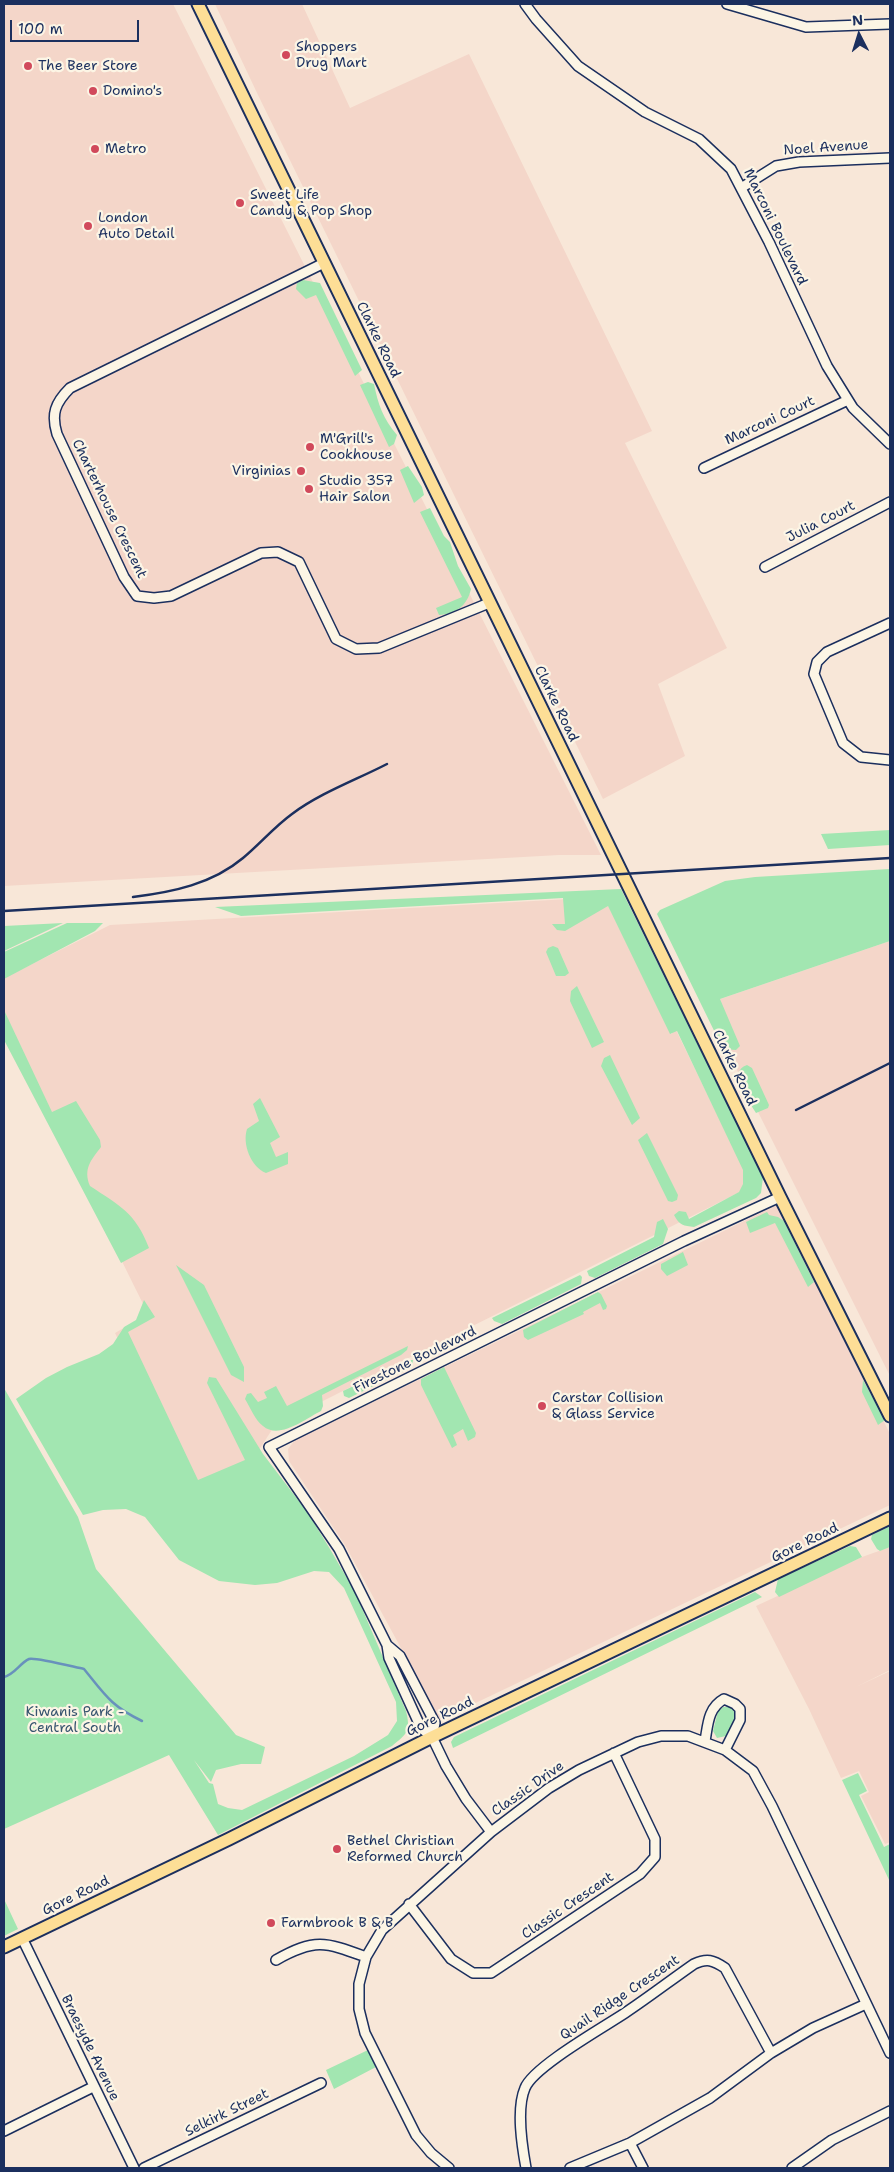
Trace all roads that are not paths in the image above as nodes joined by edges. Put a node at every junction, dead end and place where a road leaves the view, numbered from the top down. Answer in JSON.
{"nodes":[{"id":1,"x":198,"y":4,"type":"edge"},
{"id":2,"x":526,"y":4,"type":"edge"},
{"id":3,"x":731,"y":5,"type":"edge"},
{"id":4,"x":890,"y":24,"type":"edge"},
{"id":5,"x":890,"y":158,"type":"edge"},
{"id":6,"x":741,"y":188,"type":"junction"},
{"id":7,"x":324,"y":263,"type":"junction"},
{"id":8,"x":848,"y":400,"type":"junction"},
{"id":9,"x":890,"y":444,"type":"edge"},
{"id":10,"x":704,"y":468,"type":"dead end"},
{"id":11,"x":890,"y":502,"type":"edge"},
{"id":12,"x":765,"y":567,"type":"dead end"},
{"id":13,"x":490,"y":603,"type":"junction"},
{"id":14,"x":890,"y":623,"type":"edge"},
{"id":15,"x":890,"y":760,"type":"edge"},
{"id":16,"x":780,"y":1196,"type":"junction"},
{"id":17,"x":890,"y":1416,"type":"edge"},
{"id":18,"x":890,"y":1518,"type":"edge"},
{"id":19,"x":387,"y":1645,"type":"junction"},
{"id":20,"x":432,"y":1737,"type":"junction"},
{"id":21,"x":705,"y":1741,"type":"junction"},
{"id":22,"x":725,"y":1750,"type":"junction"},
{"id":23,"x":614,"y":1752,"type":"junction"},
{"id":24,"x":491,"y":1832,"type":"junction"},
{"id":25,"x":409,"y":1904,"type":"junction"},
{"id":26,"x":22,"y":1938,"type":"junction"},
{"id":27,"x":4,"y":1947,"type":"edge"},
{"id":28,"x":366,"y":1957,"type":"junction"},
{"id":29,"x":276,"y":1960,"type":"dead end"},
{"id":30,"x":866,"y":2004,"type":"junction"},
{"id":31,"x":771,"y":2053,"type":"junction"},
{"id":32,"x":890,"y":2053,"type":"edge"},
{"id":33,"x":321,"y":2083,"type":"dead end"},
{"id":34,"x":93,"y":2087,"type":"junction"},
{"id":35,"x":890,"y":2111,"type":"edge"},
{"id":36,"x":4,"y":2131,"type":"edge"},
{"id":37,"x":630,"y":2142,"type":"junction"},
{"id":38,"x":134,"y":2168,"type":"edge"},
{"id":39,"x":144,"y":2168,"type":"edge"},
{"id":40,"x":449,"y":2168,"type":"edge"},
{"id":41,"x":526,"y":2168,"type":"edge"},
{"id":42,"x":570,"y":2168,"type":"edge"},
{"id":43,"x":643,"y":2168,"type":"edge"},
{"id":44,"x":792,"y":2168,"type":"edge"}],
"edges":[{"from":1,"to":7,"type":"main road","name":"Clarke Road"},
{"from":2,"to":6,"type":"street","name":"Marconi Boulevard"},
{"from":3,"to":4,"type":"street"},
{"from":5,"to":6,"type":"street","name":"Noel Avenue"},
{"from":6,"to":8,"type":"street","name":"Marconi Boulevard"},
{"from":7,"to":13,"type":"main road","name":"Clarke Road"},
{"from":7,"to":13,"type":"street","name":"Charterhouse Crescent"},
{"from":8,"to":9,"type":"street","name":"Marconi Boulevard"},
{"from":8,"to":10,"type":"street","name":"Marconi Court"},
{"from":11,"to":12,"type":"street","name":"Julia Court"},
{"from":13,"to":16,"type":"main road","name":"Clarke Road"},
{"from":14,"to":15,"type":"street"},
{"from":16,"to":17,"type":"main road","name":"Clarke Road"},
{"from":16,"to":19,"type":"street","name":"Firestone Boulevard"},
{"from":18,"to":20,"type":"main road","name":"Gore Road"},
{"from":19,"to":20,"type":"street","name":"Firestone Boulevard"},
{"from":19,"to":20,"type":"street","name":"Firestone Boulevard"},
{"from":20,"to":24,"type":"street","name":"Firestone Boulevard"},
{"from":20,"to":26,"type":"main road","name":"Gore Road"},
{"from":21,"to":22,"type":"street","name":"Classic Drive"},
{"from":21,"to":22,"type":"street"},
{"from":21,"to":23,"type":"street","name":"Classic Drive"},
{"from":22,"to":30,"type":"street","name":"Classic Drive"},
{"from":23,"to":24,"type":"street","name":"Classic Drive"},
{"from":23,"to":25,"type":"street","name":"Classic Crescent"},
{"from":24,"to":25,"type":"street","name":"Classic Drive"},
{"from":25,"to":28,"type":"street","name":"Classic Drive"},
{"from":26,"to":27,"type":"main road","name":"Gore Road"},
{"from":26,"to":34,"type":"street","name":"Braesyde Avenue"},
{"from":28,"to":29,"type":"street"},
{"from":28,"to":40,"type":"street","name":"Classic Drive"},
{"from":30,"to":31,"type":"street"},
{"from":30,"to":32,"type":"street","name":"Classic Drive"},
{"from":31,"to":37,"type":"street"},
{"from":31,"to":41,"type":"street","name":"Quail Ridge Crescent"},
{"from":33,"to":39,"type":"street","name":"Selkirk Street"},
{"from":34,"to":36,"type":"street"},
{"from":34,"to":38,"type":"street","name":"Braesyde Avenue"},
{"from":35,"to":44,"type":"street"},
{"from":37,"to":42,"type":"street"},
{"from":37,"to":43,"type":"street"}]}
